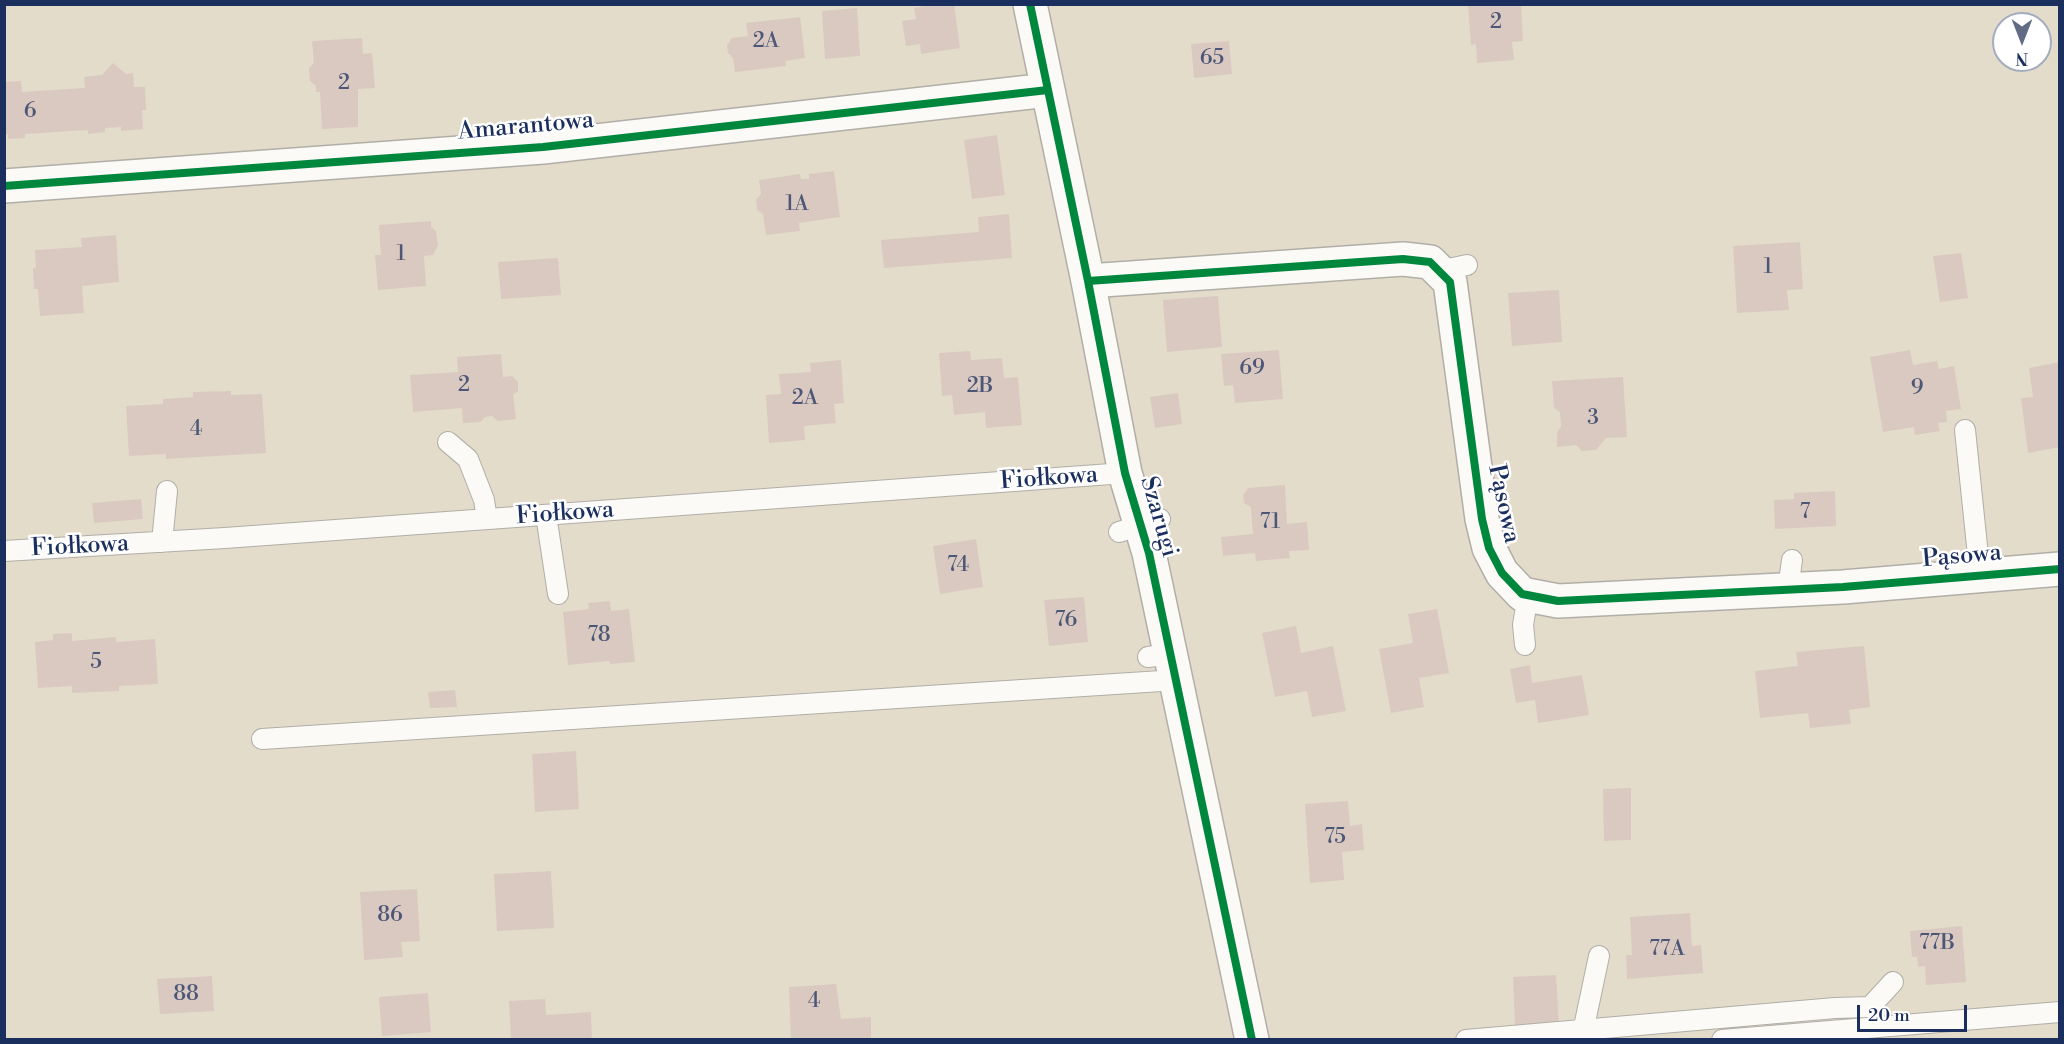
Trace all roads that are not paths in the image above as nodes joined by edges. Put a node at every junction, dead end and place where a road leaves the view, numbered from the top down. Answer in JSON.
{"nodes":[{"id":1,"x":1030,"y":4,"type":"edge"},
{"id":2,"x":1048,"y":90,"type":"junction"},
{"id":3,"x":4,"y":186,"type":"edge"},
{"id":4,"x":1088,"y":281,"type":"junction"},
{"id":5,"x":1965,"y":430,"type":"dead end"},
{"id":6,"x":448,"y":442,"type":"dead end"},
{"id":7,"x":1125,"y":473,"type":"junction"},
{"id":8,"x":168,"y":491,"type":"dead end"},
{"id":9,"x":546,"y":515,"type":"junction"},
{"id":10,"x":488,"y":519,"type":"junction"},
{"id":11,"x":162,"y":542,"type":"junction"},
{"id":12,"x":4,"y":552,"type":"edge"},
{"id":13,"x":2060,"y":569,"type":"edge"},
{"id":14,"x":1980,"y":575,"type":"junction"},
{"id":15,"x":558,"y":594,"type":"dead end"},
{"id":16,"x":1528,"y":595,"type":"junction"},
{"id":17,"x":1525,"y":645,"type":"dead end"},
{"id":18,"x":1165,"y":664,"type":"junction"},
{"id":19,"x":262,"y":739,"type":"dead end"},
{"id":20,"x":1599,"y":956,"type":"dead end"},
{"id":21,"x":1893,"y":982,"type":"dead end"},
{"id":22,"x":2060,"y":1012,"type":"edge"},
{"id":23,"x":1586,"y":1029,"type":"junction"},
{"id":24,"x":1252,"y":1040,"type":"edge"},
{"id":25,"x":1466,"y":1040,"type":"edge"},
{"id":26,"x":1722,"y":1040,"type":"edge"}],
"edges":[{"from":1,"to":2,"type":"street","name":"Szarugi"},
{"from":2,"to":3,"type":"street","name":"Amarantowa"},
{"from":2,"to":4,"type":"street","name":"Szarugi"},
{"from":4,"to":7,"type":"street","name":"Szarugi"},
{"from":4,"to":16,"type":"street","name":"Pąsowa"},
{"from":5,"to":14,"type":"lane"},
{"from":6,"to":10,"type":"lane"},
{"from":7,"to":9,"type":"lane","name":"Fiołkowa"},
{"from":7,"to":18,"type":"street","name":"Szarugi"},
{"from":8,"to":11,"type":"lane"},
{"from":9,"to":10,"type":"lane","name":"Fiołkowa"},
{"from":9,"to":15,"type":"lane"},
{"from":10,"to":11,"type":"lane","name":"Fiołkowa"},
{"from":11,"to":12,"type":"lane","name":"Fiołkowa"},
{"from":13,"to":14,"type":"street","name":"Pąsowa"},
{"from":14,"to":16,"type":"street","name":"Pąsowa"},
{"from":16,"to":17,"type":"lane"},
{"from":18,"to":19,"type":"lane"},
{"from":18,"to":24,"type":"street","name":"Szarugi"},
{"from":20,"to":23,"type":"lane"},
{"from":21,"to":23,"type":"lane"},
{"from":22,"to":26,"type":"lane"},
{"from":23,"to":25,"type":"lane"}]}
